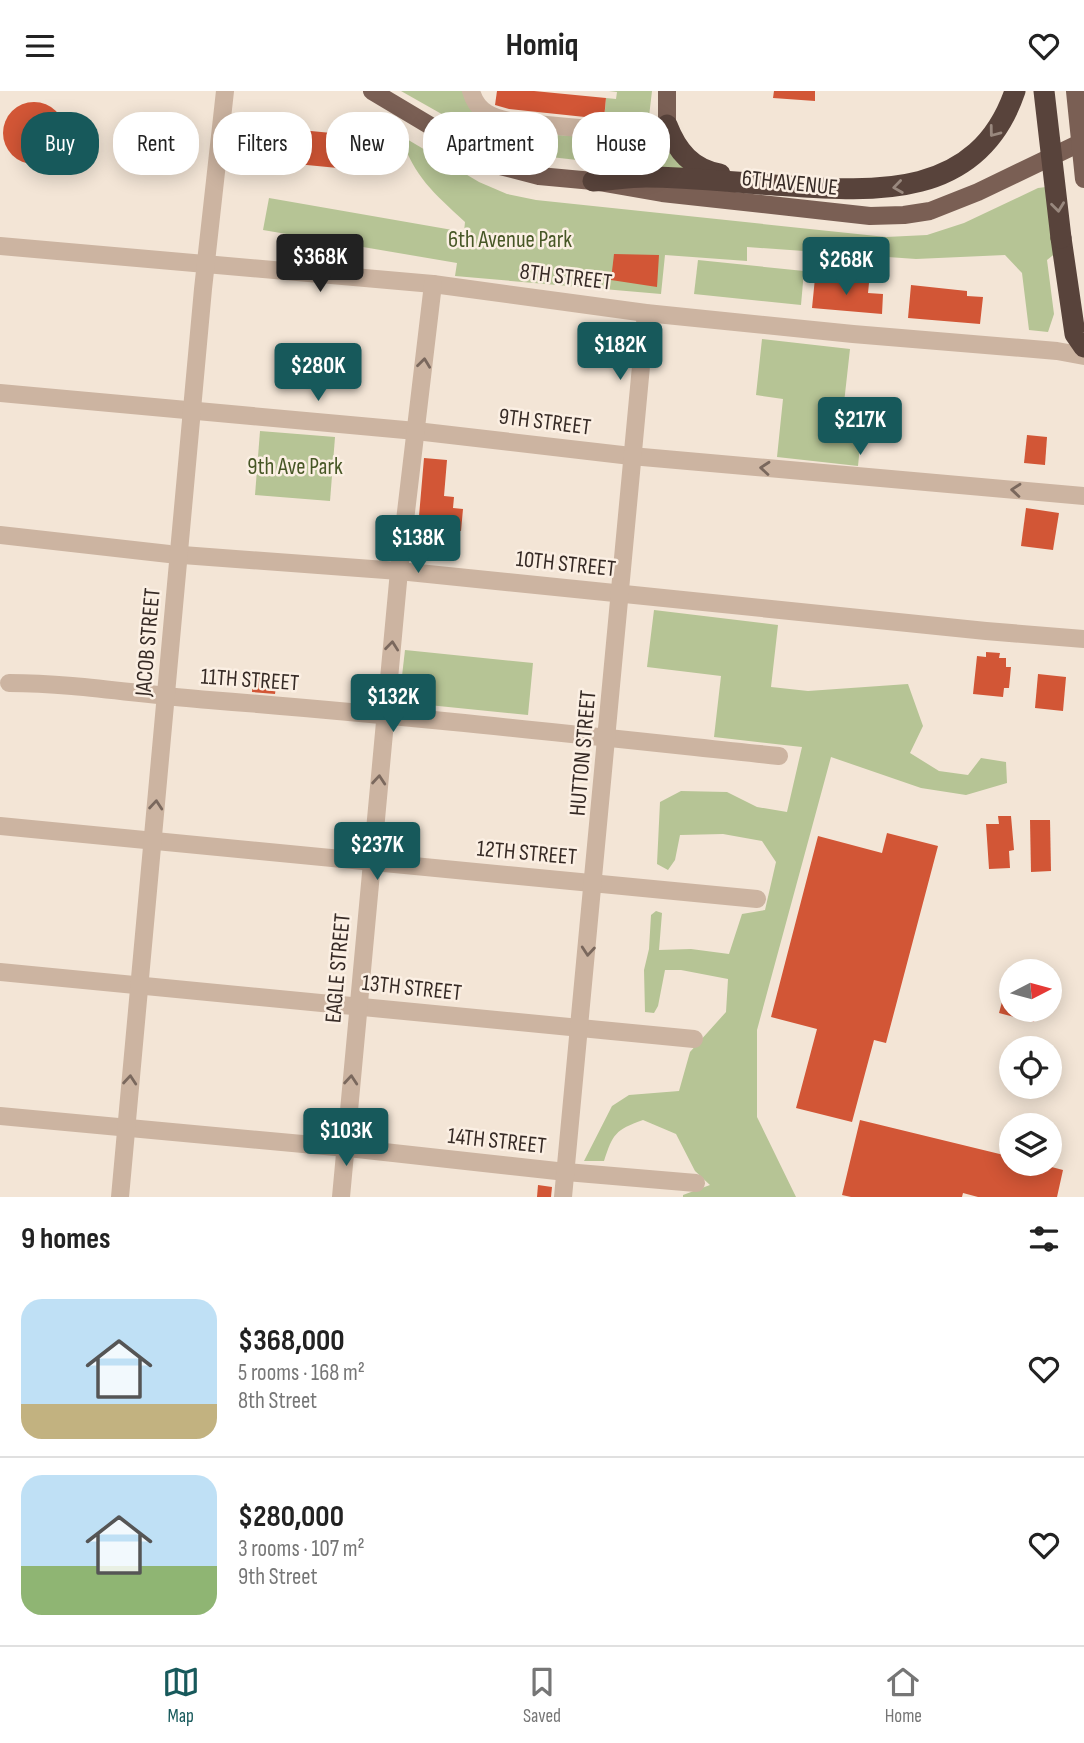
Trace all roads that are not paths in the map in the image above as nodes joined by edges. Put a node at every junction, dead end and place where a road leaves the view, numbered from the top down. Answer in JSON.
{"nodes":[{"id":1,"x":225,"y":91,"type":"edge"},
{"id":2,"x":372,"y":91,"type":"edge"},
{"id":3,"x":471,"y":91,"type":"edge"},
{"id":4,"x":667,"y":91,"type":"edge"},
{"id":5,"x":1015,"y":91,"type":"edge"},
{"id":6,"x":1044,"y":91,"type":"edge"},
{"id":7,"x":1075,"y":91,"type":"edge"},
{"id":8,"x":667,"y":112,"type":"edge"},
{"id":9,"x":572,"y":127,"type":"edge"},
{"id":10,"x":670,"y":132,"type":"edge"},
{"id":11,"x":1082,"y":142,"type":"edge"},
{"id":12,"x":1084,"y":179,"type":"edge"},
{"id":13,"x":593,"y":181,"type":"junction"},
{"id":14,"x":788,"y":185,"type":"junction"},
{"id":15,"x":0,"y":246,"type":"edge"},
{"id":16,"x":205,"y":265,"type":"junction"},
{"id":17,"x":433,"y":283,"type":"junction"},
{"id":18,"x":646,"y":313,"type":"junction"},
{"id":19,"x":1084,"y":347,"type":"edge"},
{"id":20,"x":1084,"y":356,"type":"edge"},
{"id":21,"x":0,"y":393,"type":"edge"},
{"id":22,"x":191,"y":411,"type":"junction"},
{"id":23,"x":416,"y":431,"type":"junction"},
{"id":24,"x":631,"y":456,"type":"junction"},
{"id":25,"x":1084,"y":496,"type":"edge"},
{"id":26,"x":0,"y":535,"type":"edge"},
{"id":27,"x":180,"y":555,"type":"junction"},
{"id":28,"x":399,"y":571,"type":"junction"},
{"id":29,"x":621,"y":593,"type":"junction"},
{"id":30,"x":1084,"y":639,"type":"edge"},
{"id":31,"x":9,"y":683,"type":"dead end"},
{"id":32,"x":166,"y":697,"type":"junction"},
{"id":33,"x":385,"y":714,"type":"junction"},
{"id":34,"x":607,"y":738,"type":"junction"},
{"id":35,"x":779,"y":756,"type":"dead end"},
{"id":36,"x":0,"y":826,"type":"edge"},
{"id":37,"x":153,"y":841,"type":"junction"},
{"id":38,"x":371,"y":862,"type":"junction"},
{"id":39,"x":594,"y":883,"type":"junction"},
{"id":40,"x":757,"y":899,"type":"dead end"},
{"id":41,"x":0,"y":972,"type":"edge"},
{"id":42,"x":139,"y":986,"type":"junction"},
{"id":43,"x":358,"y":1006,"type":"junction"},
{"id":44,"x":581,"y":1027,"type":"junction"},
{"id":45,"x":694,"y":1038,"type":"dead end"},
{"id":46,"x":0,"y":1116,"type":"edge"},
{"id":47,"x":126,"y":1129,"type":"junction"},
{"id":48,"x":345,"y":1148,"type":"junction"},
{"id":49,"x":566,"y":1172,"type":"junction"},
{"id":50,"x":696,"y":1183,"type":"dead end"},
{"id":51,"x":120,"y":1197,"type":"edge"},
{"id":52,"x":341,"y":1197,"type":"edge"},
{"id":53,"x":563,"y":1197,"type":"edge"}],
"edges":[{"from":1,"to":16,"type":"street","name":"JACOB STREET"},
{"from":2,"to":13,"type":"main road","name":"6TH AVENUE"},
{"from":3,"to":9,"type":"street"},
{"from":4,"to":8,"type":"main road"},
{"from":5,"to":14,"type":"highway","one_way":true},
{"from":6,"to":19,"type":"highway","one_way":true,"bridge":true},
{"from":7,"to":11,"type":"main road"},
{"from":10,"to":14,"type":"highway"},
{"from":11,"to":12,"type":"main road"},
{"from":11,"to":13,"type":"main road","name":"6TH AVENUE"},
{"from":13,"to":14,"type":"highway"},
{"from":15,"to":16,"type":"street","name":"8TH STREET"},
{"from":16,"to":17,"type":"street","name":"8TH STREET"},
{"from":16,"to":22,"type":"street","name":"JACOB STREET"},
{"from":17,"to":18,"type":"street","name":"8TH STREET"},
{"from":23,"to":17,"type":"street","name":"EAGLE STREET","one_way":true},
{"from":18,"to":20,"type":"street","name":"8TH STREET"},
{"from":18,"to":24,"type":"street","name":"HUTTON STREET"},
{"from":21,"to":22,"type":"street","name":"9TH STREET"},
{"from":22,"to":23,"type":"street","name":"9TH STREET"},
{"from":22,"to":27,"type":"street","name":"JACOB STREET"},
{"from":23,"to":24,"type":"street","name":"9TH STREET"},
{"from":23,"to":28,"type":"street","name":"EAGLE STREET"},
{"from":25,"to":24,"type":"street","name":"9TH STREET","one_way":true},
{"from":24,"to":29,"type":"street","name":"HUTTON STREET"},
{"from":26,"to":27,"type":"street","name":"10TH STREET"},
{"from":27,"to":28,"type":"street","name":"10TH STREET"},
{"from":27,"to":32,"type":"street","name":"JACOB STREET"},
{"from":28,"to":29,"type":"street","name":"10TH STREET"},
{"from":33,"to":28,"type":"street","name":"EAGLE STREET","one_way":true},
{"from":29,"to":30,"type":"street","name":"10TH STREET"},
{"from":29,"to":34,"type":"street","name":"HUTTON STREET"},
{"from":31,"to":32,"type":"street","name":"11TH STREET"},
{"from":32,"to":33,"type":"street","name":"11TH STREET"},
{"from":37,"to":32,"type":"street","name":"JACOB STREET","one_way":true},
{"from":33,"to":34,"type":"street","name":"11TH STREET"},
{"from":38,"to":33,"type":"street","name":"EAGLE STREET","one_way":true},
{"from":34,"to":35,"type":"street","name":"11TH STREET"},
{"from":34,"to":39,"type":"street","name":"HUTTON STREET"},
{"from":36,"to":37,"type":"street","name":"12TH STREET"},
{"from":37,"to":38,"type":"street","name":"12TH STREET"},
{"from":37,"to":42,"type":"street","name":"JACOB STREET"},
{"from":38,"to":39,"type":"street","name":"12TH STREET"},
{"from":38,"to":43,"type":"street","name":"EAGLE STREET"},
{"from":39,"to":40,"type":"street","name":"12TH STREET"},
{"from":39,"to":44,"type":"street","name":"HUTTON STREET","one_way":true},
{"from":41,"to":42,"type":"street","name":"13TH STREET"},
{"from":42,"to":43,"type":"street","name":"13TH STREET"},
{"from":47,"to":42,"type":"street","name":"JACOB STREET","one_way":true},
{"from":43,"to":44,"type":"street","name":"13TH STREET"},
{"from":48,"to":43,"type":"street","name":"EAGLE STREET","one_way":true},
{"from":44,"to":45,"type":"street","name":"13TH STREET"},
{"from":44,"to":49,"type":"street","name":"HUTTON STREET"},
{"from":46,"to":47,"type":"street","name":"14TH STREET"},
{"from":47,"to":48,"type":"street","name":"14TH STREET"},
{"from":47,"to":51,"type":"street","name":"JACOB STREET"},
{"from":48,"to":49,"type":"street","name":"14TH STREET"},
{"from":48,"to":52,"type":"street","name":"EAGLE STREET"},
{"from":49,"to":50,"type":"street","name":"14TH STREET"},
{"from":49,"to":53,"type":"street","name":"HUTTON STREET"}]}
